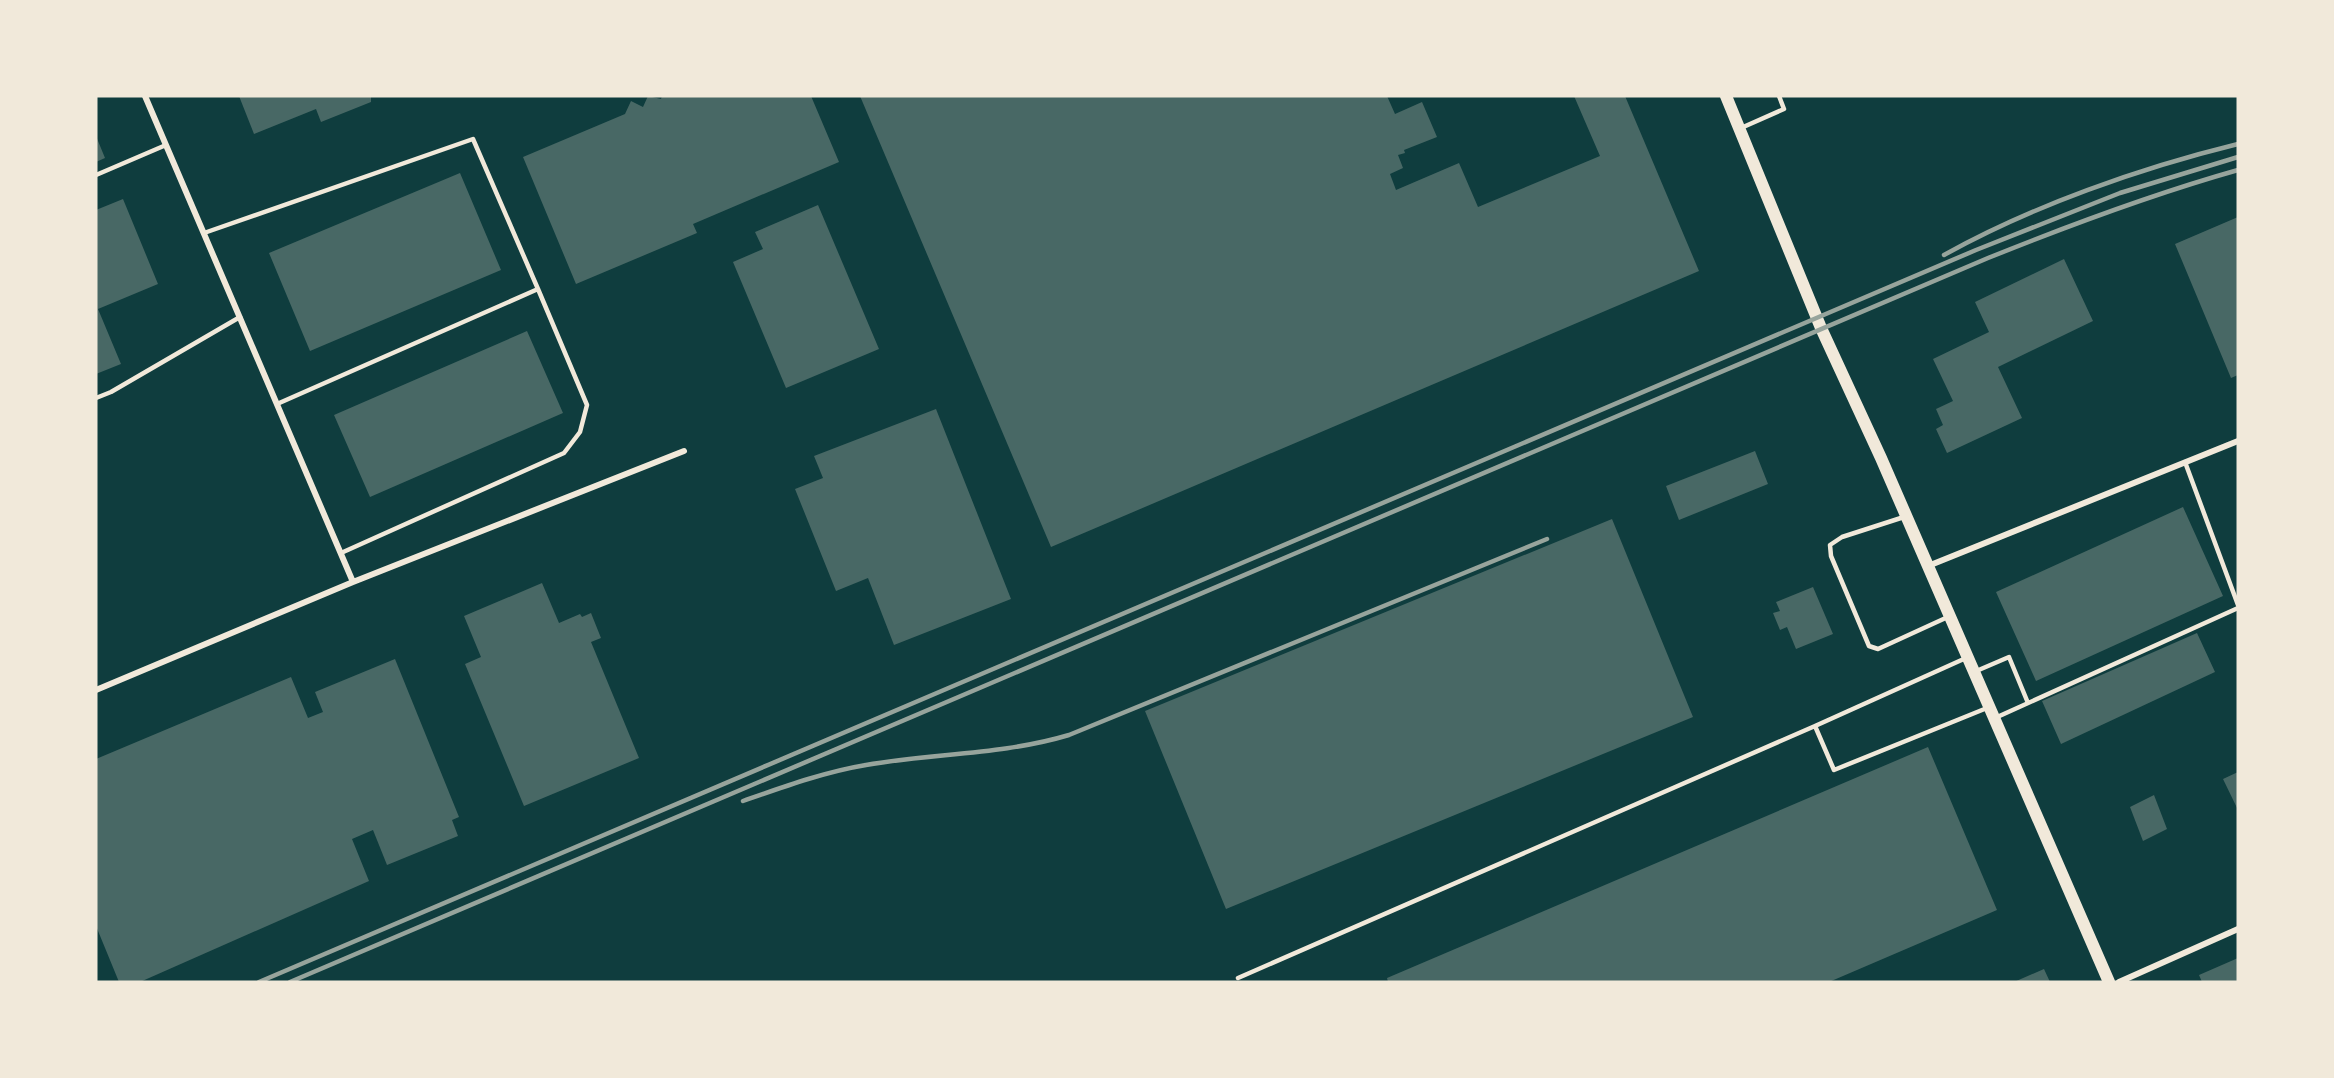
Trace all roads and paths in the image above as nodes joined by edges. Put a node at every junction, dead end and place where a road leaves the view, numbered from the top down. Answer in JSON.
{"nodes":[{"id":1,"x":145,"y":96,"type":"edge"},
{"id":2,"x":1726,"y":96,"type":"edge"},
{"id":3,"x":1779,"y":96,"type":"edge"},
{"id":4,"x":1740,"y":128,"type":"junction"},
{"id":5,"x":166,"y":145,"type":"junction"},
{"id":6,"x":96,"y":175,"type":"edge"},
{"id":7,"x":204,"y":233,"type":"junction"},
{"id":8,"x":538,"y":289,"type":"junction"},
{"id":9,"x":240,"y":317,"type":"junction"},
{"id":10,"x":96,"y":398,"type":"edge"},
{"id":11,"x":277,"y":404,"type":"junction"},
{"id":12,"x":2238,"y":441,"type":"edge"},
{"id":13,"x":684,"y":451,"type":"dead end"},
{"id":14,"x":2185,"y":462,"type":"junction"},
{"id":15,"x":1906,"y":516,"type":"junction"},
{"id":16,"x":341,"y":553,"type":"junction"},
{"id":17,"x":1928,"y":566,"type":"junction"},
{"id":18,"x":353,"y":582,"type":"junction"},
{"id":19,"x":2238,"y":606,"type":"edge"},
{"id":20,"x":1950,"y":616,"type":"junction"},
{"id":21,"x":1968,"y":657,"type":"junction"},
{"id":22,"x":1974,"y":672,"type":"junction"},
{"id":23,"x":96,"y":690,"type":"edge"},
{"id":24,"x":2028,"y":703,"type":"junction"},
{"id":25,"x":1992,"y":713,"type":"junction"},
{"id":26,"x":1815,"y":726,"type":"junction"},
{"id":27,"x":2238,"y":929,"type":"edge"},
{"id":28,"x":1238,"y":978,"type":"dead end"},
{"id":29,"x":2109,"y":982,"type":"edge"},
{"id":30,"x":2119,"y":982,"type":"edge"}],
"edges":[{"from":1,"to":5,"type":"street"},
{"from":2,"to":4,"type":"main road"},
{"from":3,"to":4,"type":"lane"},
{"from":4,"to":15,"type":"main road"},
{"from":5,"to":6,"type":"lane"},
{"from":5,"to":7,"type":"street"},
{"from":7,"to":8,"type":"lane"},
{"from":7,"to":9,"type":"street"},
{"from":8,"to":11,"type":"lane"},
{"from":8,"to":16,"type":"lane"},
{"from":9,"to":10,"type":"lane"},
{"from":9,"to":11,"type":"street"},
{"from":11,"to":16,"type":"street"},
{"from":12,"to":14,"type":"street"},
{"from":13,"to":18,"type":"street"},
{"from":14,"to":17,"type":"street"},
{"from":14,"to":19,"type":"lane"},
{"from":15,"to":17,"type":"main road"},
{"from":15,"to":20,"type":"lane"},
{"from":16,"to":18,"type":"street"},
{"from":17,"to":20,"type":"main road"},
{"from":18,"to":23,"type":"street"},
{"from":19,"to":24,"type":"lane"},
{"from":20,"to":21,"type":"main road"},
{"from":21,"to":22,"type":"main road"},
{"from":21,"to":26,"type":"lane"},
{"from":22,"to":24,"type":"lane"},
{"from":22,"to":25,"type":"main road"},
{"from":24,"to":25,"type":"lane"},
{"from":25,"to":26,"type":"lane"},
{"from":25,"to":29,"type":"main road"},
{"from":26,"to":28,"type":"lane"},
{"from":27,"to":30,"type":"street"}]}
